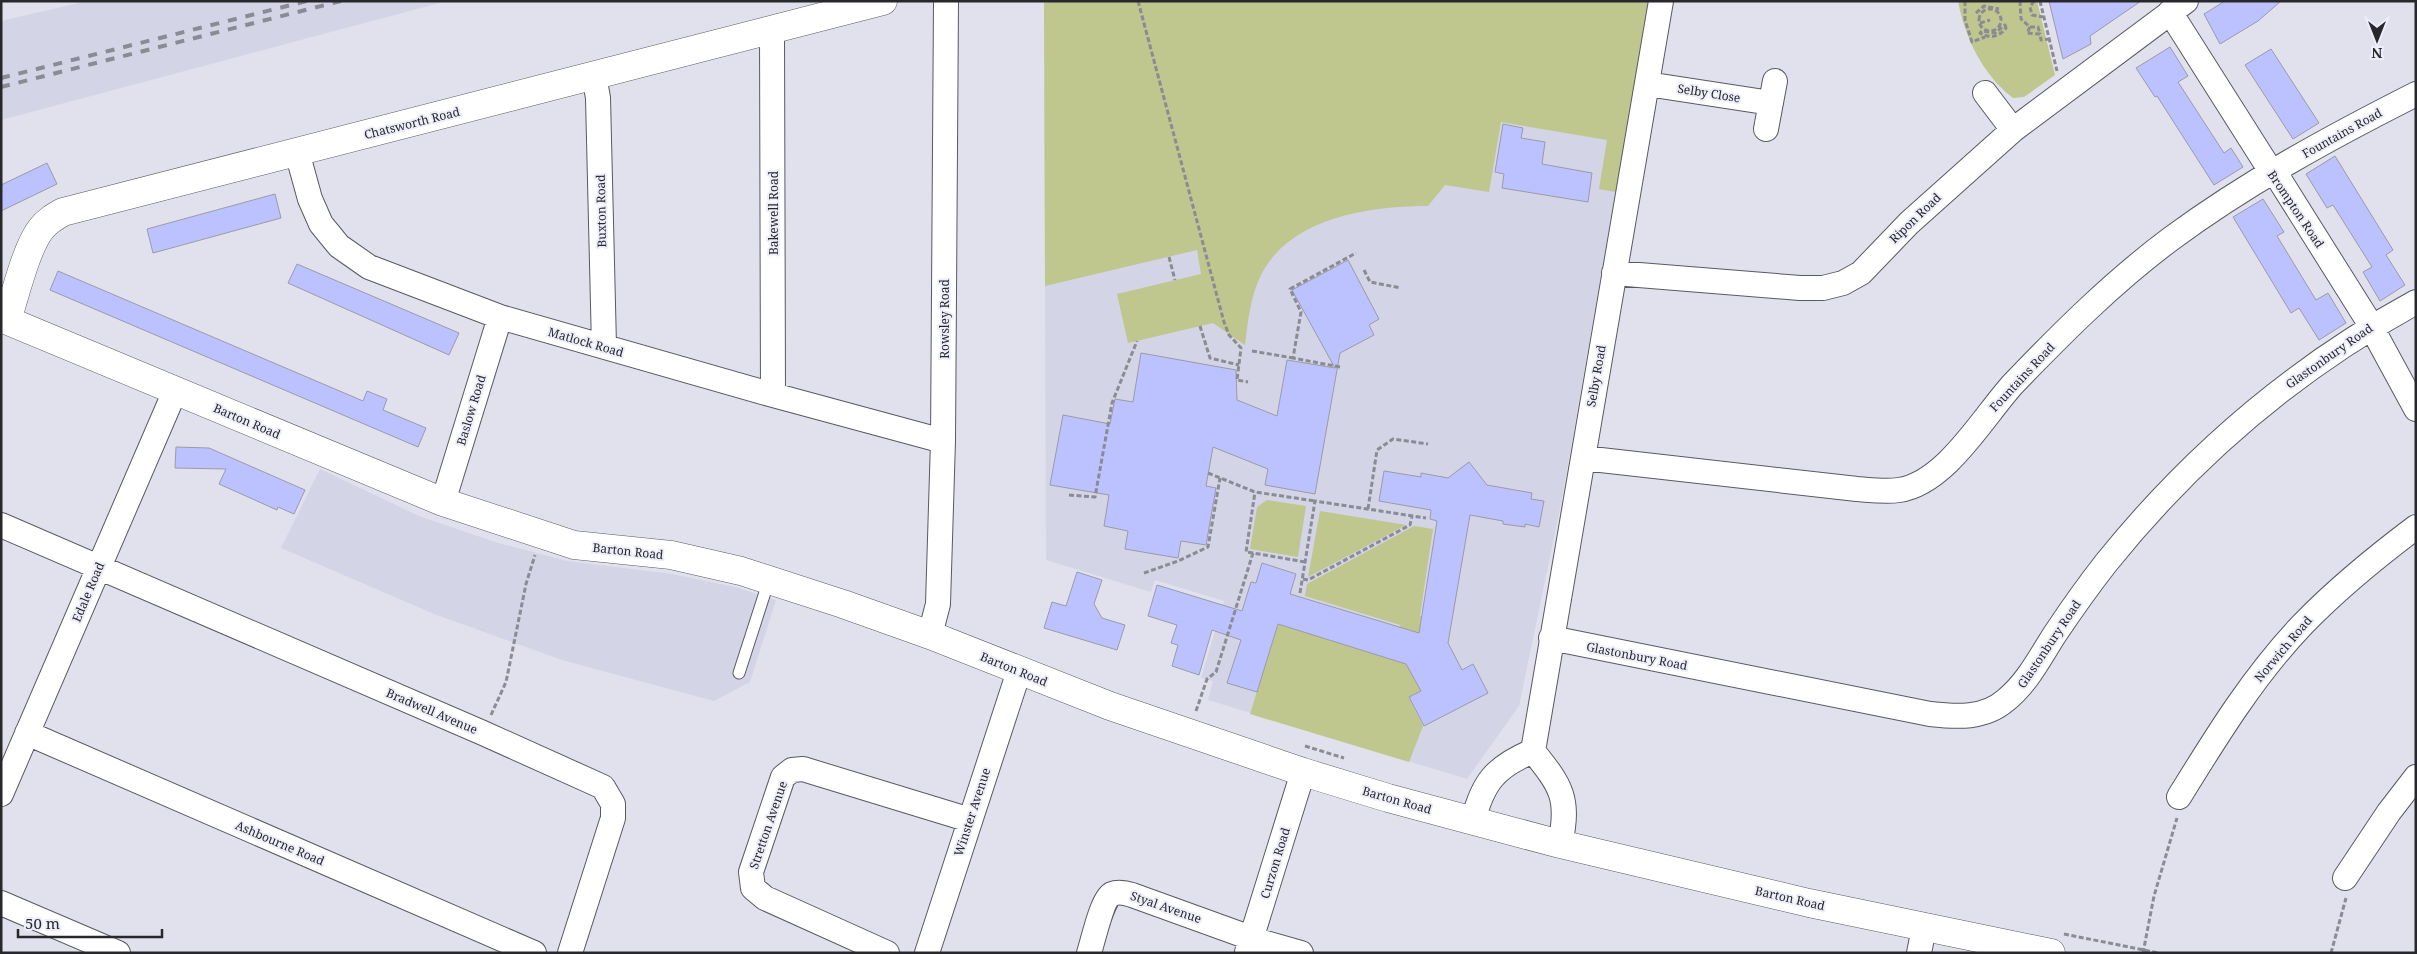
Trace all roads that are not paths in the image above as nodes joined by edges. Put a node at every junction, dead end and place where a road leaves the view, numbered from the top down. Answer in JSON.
{"nodes":[{"id":1,"x":883,"y":1,"type":"edge"},
{"id":2,"x":946,"y":1,"type":"edge"},
{"id":3,"x":1661,"y":1,"type":"edge"},
{"id":4,"x":2178,"y":7,"type":"edge"},
{"id":5,"x":772,"y":30,"type":"junction"},
{"id":6,"x":594,"y":75,"type":"junction"},
{"id":7,"x":1647,"y":84,"type":"junction"},
{"id":8,"x":1986,"y":93,"type":"dead end"},
{"id":9,"x":2416,"y":94,"type":"edge"},
{"id":10,"x":1766,"y":129,"type":"dead end"},
{"id":11,"x":2013,"y":130,"type":"junction"},
{"id":12,"x":297,"y":152,"type":"junction"},
{"id":13,"x":2272,"y":172,"type":"junction"},
{"id":14,"x":1614,"y":273,"type":"junction"},
{"id":15,"x":2416,"y":302,"type":"edge"},
{"id":16,"x":500,"y":317,"type":"junction"},
{"id":17,"x":4,"y":319,"type":"edge"},
{"id":18,"x":2370,"y":326,"type":"junction"},
{"id":19,"x":604,"y":346,"type":"junction"},
{"id":20,"x":175,"y":390,"type":"junction"},
{"id":21,"x":773,"y":395,"type":"junction"},
{"id":22,"x":2416,"y":409,"type":"edge"},
{"id":23,"x":943,"y":441,"type":"junction"},
{"id":24,"x":1582,"y":458,"type":"junction"},
{"id":25,"x":443,"y":502,"type":"junction"},
{"id":26,"x":1,"y":525,"type":"edge"},
{"id":27,"x":2416,"y":527,"type":"edge"},
{"id":28,"x":99,"y":568,"type":"junction"},
{"id":29,"x":769,"y":580,"type":"junction"},
{"id":30,"x":930,"y":635,"type":"junction"},
{"id":31,"x":1551,"y":638,"type":"junction"},
{"id":32,"x":1019,"y":671,"type":"junction"},
{"id":33,"x":739,"y":673,"type":"dead end"},
{"id":34,"x":27,"y":733,"type":"junction"},
{"id":35,"x":1533,"y":751,"type":"junction"},
{"id":36,"x":1303,"y":772,"type":"junction"},
{"id":37,"x":2416,"y":777,"type":"edge"},
{"id":38,"x":1,"y":794,"type":"edge"},
{"id":39,"x":2179,"y":797,"type":"road end"},
{"id":40,"x":970,"y":820,"type":"junction"},
{"id":41,"x":1473,"y":822,"type":"junction"},
{"id":42,"x":1560,"y":844,"type":"junction"},
{"id":43,"x":2345,"y":878,"type":"road end"},
{"id":44,"x":1,"y":903,"type":"edge"},
{"id":45,"x":1922,"y":941,"type":"edge"},
{"id":46,"x":2054,"y":943,"type":"edge"},
{"id":47,"x":1249,"y":946,"type":"edge"},
{"id":48,"x":118,"y":953,"type":"edge"},
{"id":49,"x":534,"y":953,"type":"edge"},
{"id":50,"x":570,"y":953,"type":"edge"},
{"id":51,"x":887,"y":953,"type":"edge"},
{"id":52,"x":928,"y":953,"type":"edge"},
{"id":53,"x":1089,"y":953,"type":"edge"},
{"id":54,"x":1300,"y":953,"type":"edge"}],
"edges":[{"from":1,"to":5,"type":"street","name":"Chatsworth Road"},
{"from":2,"to":23,"type":"street","name":"Rowsley Road"},
{"from":3,"to":7,"type":"street","name":"Selby Road"},
{"from":4,"to":11,"type":"street","name":"Ripon Road"},
{"from":4,"to":13,"type":"street","name":"Brompton Road"},
{"from":5,"to":6,"type":"street","name":"Chatsworth Road"},
{"from":5,"to":21,"type":"street","name":"Bakewell Road"},
{"from":6,"to":12,"type":"street","name":"Chatsworth Road"},
{"from":6,"to":19,"type":"street","name":"Buxton Road"},
{"from":7,"to":10,"type":"street","name":"Selby Close"},
{"from":7,"to":14,"type":"street","name":"Selby Road"},
{"from":8,"to":11,"type":"street"},
{"from":9,"to":13,"type":"street","name":"Fountains Road"},
{"from":11,"to":14,"type":"street","name":"Ripon Road"},
{"from":12,"to":16,"type":"street","name":"Matlock Road"},
{"from":12,"to":17,"type":"street","name":"Chatsworth Road"},
{"from":13,"to":18,"type":"street","name":"Brompton Road"},
{"from":13,"to":24,"type":"street","name":"Fountains Road"},
{"from":14,"to":24,"type":"street","name":"Selby Road"},
{"from":15,"to":18,"type":"street","name":"Glastonbury Road"},
{"from":16,"to":19,"type":"street","name":"Matlock Road"},
{"from":16,"to":25,"type":"street","name":"Baslow Road"},
{"from":17,"to":20,"type":"street","name":"Barton Road"},
{"from":18,"to":22,"type":"street","name":"Brompton Road"},
{"from":18,"to":31,"type":"street","name":"Glastonbury Road"},
{"from":19,"to":21,"type":"street","name":"Matlock Road"},
{"from":20,"to":25,"type":"street","name":"Barton Road"},
{"from":20,"to":28,"type":"street","name":"Edale Road"},
{"from":21,"to":23,"type":"street","name":"Matlock Road"},
{"from":23,"to":30,"type":"street","name":"Rowsley Road"},
{"from":24,"to":31,"type":"street","name":"Selby Road"},
{"from":25,"to":29,"type":"street","name":"Barton Road"},
{"from":26,"to":28,"type":"street","name":"Bradwell Avenue"},
{"from":27,"to":39,"type":"street","name":"Norwich Road"},
{"from":28,"to":34,"type":"street","name":"Edale Road"},
{"from":28,"to":50,"type":"street","name":"Bradwell Avenue"},
{"from":29,"to":30,"type":"street","name":"Barton Road"},
{"from":29,"to":33,"type":"lane"},
{"from":30,"to":32,"type":"street","name":"Barton Road"},
{"from":31,"to":35,"type":"street","name":"Selby Road"},
{"from":32,"to":36,"type":"street","name":"Barton Road"},
{"from":32,"to":40,"type":"street","name":"Winster Avenue"},
{"from":34,"to":38,"type":"street","name":"Edale Road"},
{"from":34,"to":49,"type":"street","name":"Ashbourne Road"},
{"from":35,"to":41,"type":"street"},
{"from":35,"to":42,"type":"street"},
{"from":36,"to":41,"type":"street","name":"Barton Road"},
{"from":36,"to":47,"type":"street","name":"Curzon Road"},
{"from":37,"to":43,"type":"street"},
{"from":40,"to":51,"type":"street","name":"Stretton Avenue"},
{"from":40,"to":52,"type":"street","name":"Winster Avenue"},
{"from":41,"to":42,"type":"street","name":"Barton Road"},
{"from":42,"to":45,"type":"street","name":"Barton Road"},
{"from":44,"to":48,"type":"street"},
{"from":45,"to":46,"type":"street","name":"Barton Road"},
{"from":47,"to":53,"type":"street","name":"Styal Avenue"},
{"from":47,"to":54,"type":"street"}]}
